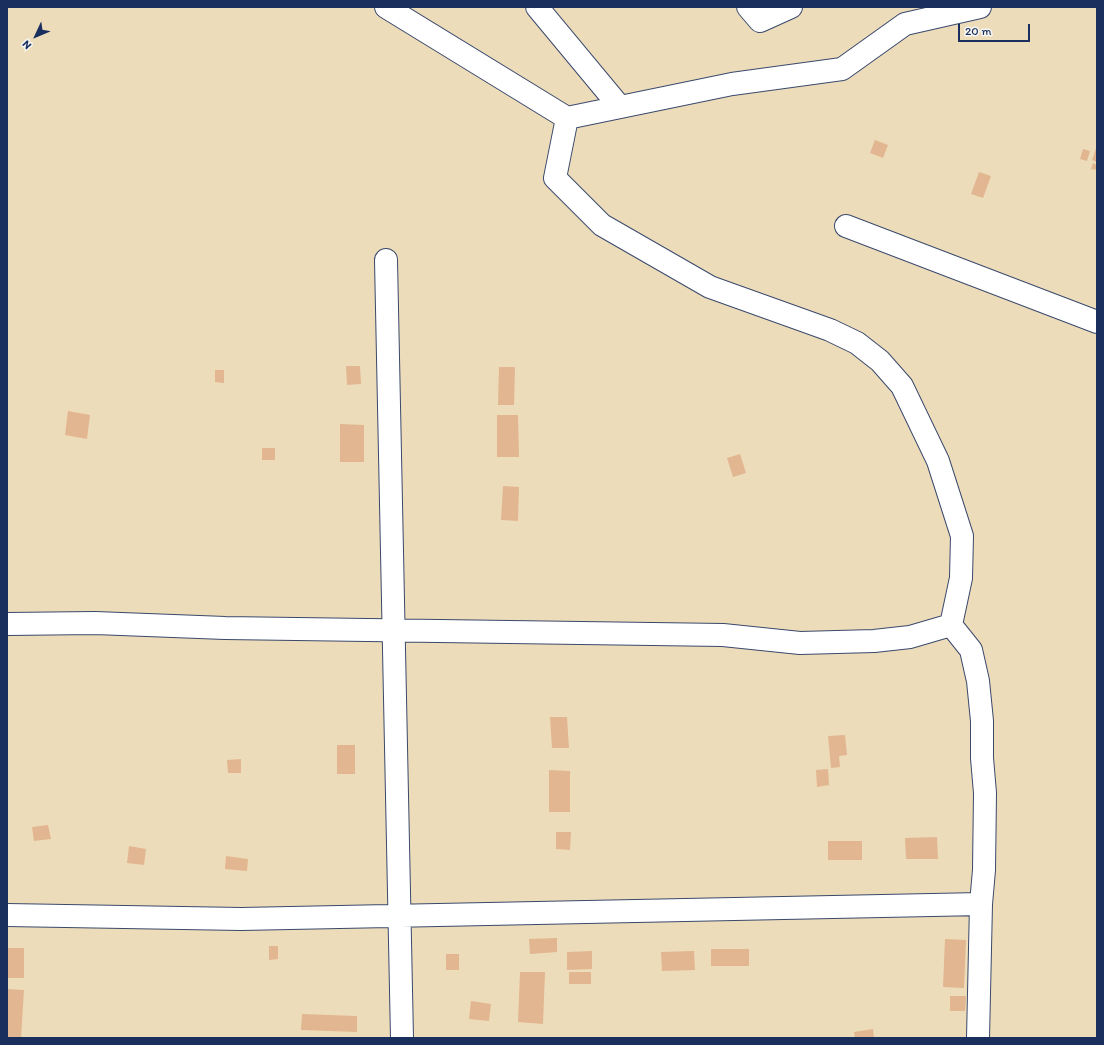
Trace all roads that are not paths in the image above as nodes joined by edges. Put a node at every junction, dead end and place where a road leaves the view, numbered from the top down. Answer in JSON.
{"nodes":[{"id":1,"x":386,"y":7,"type":"edge"},
{"id":2,"x":537,"y":7,"type":"edge"},
{"id":3,"x":748,"y":7,"type":"edge"},
{"id":4,"x":791,"y":7,"type":"edge"},
{"id":5,"x":980,"y":7,"type":"edge"},
{"id":6,"x":620,"y":107,"type":"junction"},
{"id":7,"x":567,"y":118,"type":"junction"},
{"id":8,"x":846,"y":226,"type":"dead end"},
{"id":9,"x":386,"y":260,"type":"dead end"},
{"id":10,"x":1097,"y":322,"type":"edge"},
{"id":11,"x":7,"y":624,"type":"edge"},
{"id":12,"x":951,"y":625,"type":"junction"},
{"id":13,"x":393,"y":630,"type":"junction"},
{"id":14,"x":981,"y":904,"type":"junction"},
{"id":15,"x":7,"y":915,"type":"edge"},
{"id":16,"x":400,"y":915,"type":"junction"},
{"id":17,"x":402,"y":1038,"type":"edge"},
{"id":18,"x":978,"y":1038,"type":"edge"}],
"edges":[{"from":1,"to":7,"type":"street"},
{"from":2,"to":6,"type":"street"},
{"from":3,"to":4,"type":"street"},
{"from":5,"to":6,"type":"street"},
{"from":6,"to":7,"type":"street"},
{"from":7,"to":12,"type":"street"},
{"from":8,"to":10,"type":"street"},
{"from":9,"to":13,"type":"street"},
{"from":11,"to":13,"type":"street"},
{"from":12,"to":13,"type":"street"},
{"from":12,"to":14,"type":"street"},
{"from":13,"to":16,"type":"street"},
{"from":14,"to":16,"type":"street"},
{"from":14,"to":18,"type":"street"},
{"from":15,"to":16,"type":"street"},
{"from":16,"to":17,"type":"street"}]}
